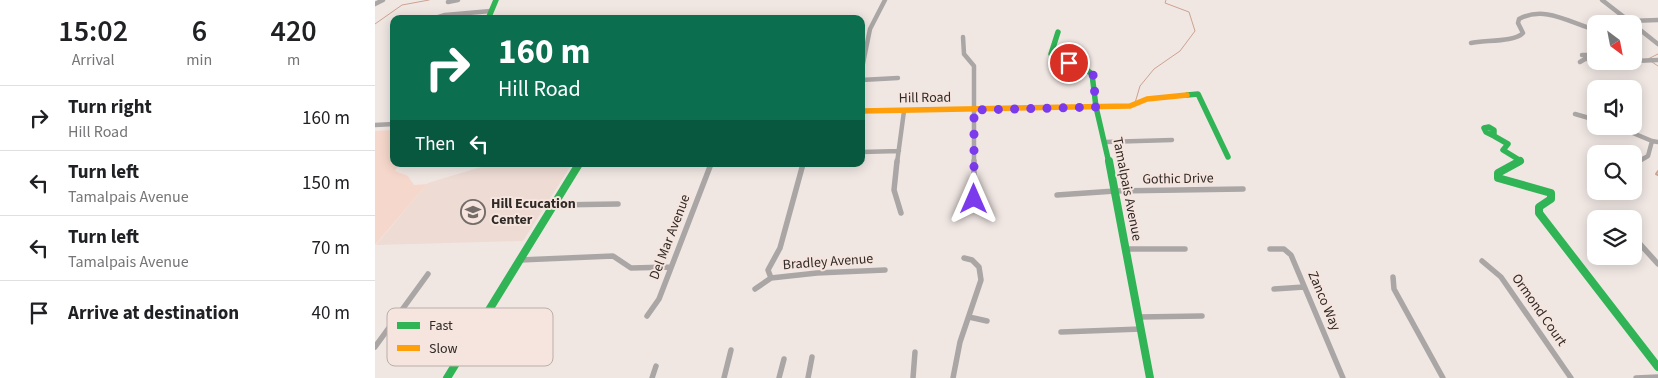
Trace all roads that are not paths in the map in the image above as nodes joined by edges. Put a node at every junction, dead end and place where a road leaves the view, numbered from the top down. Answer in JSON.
{"nodes":[{"id":1,"x":383,"y":0,"type":"edge"},
{"id":2,"x":458,"y":0,"type":"edge"},
{"id":3,"x":496,"y":0,"type":"edge"},
{"id":4,"x":885,"y":0,"type":"edge"},
{"id":5,"x":1602,"y":0,"type":"edge"},
{"id":6,"x":448,"y":2,"type":"dead end"},
{"id":7,"x":375,"y":4,"type":"edge"},
{"id":8,"x":491,"y":11,"type":"junction"},
{"id":9,"x":467,"y":14,"type":"joint"},
{"id":10,"x":448,"y":15,"type":"edge"},
{"id":11,"x":490,"y":15,"type":"edge"},
{"id":12,"x":1622,"y":15,"type":"edge"},
{"id":13,"x":1658,"y":20,"type":"edge"},
{"id":14,"x":1643,"y":22,"type":"edge"},
{"id":15,"x":1587,"y":28,"type":"edge"},
{"id":16,"x":1058,"y":32,"type":"dead end"},
{"id":17,"x":1643,"y":32,"type":"edge"},
{"id":18,"x":963,"y":37,"type":"dead end"},
{"id":19,"x":1471,"y":43,"type":"dead end"},
{"id":20,"x":1658,"y":44,"type":"edge"},
{"id":21,"x":865,"y":55,"type":"edge"},
{"id":22,"x":1582,"y":55,"type":"dead end"},
{"id":23,"x":1587,"y":55,"type":"edge"},
{"id":24,"x":1587,"y":59,"type":"edge"},
{"id":25,"x":1656,"y":60,"type":"edge"},
{"id":26,"x":1643,"y":61,"type":"edge"},
{"id":27,"x":1580,"y":62,"type":"dead end"},
{"id":28,"x":898,"y":78,"type":"dead end"},
{"id":29,"x":865,"y":80,"type":"edge"},
{"id":30,"x":1096,"y":107,"type":"junction"},
{"id":31,"x":974,"y":110,"type":"junction"},
{"id":32,"x":865,"y":111,"type":"edge"},
{"id":33,"x":904,"y":111,"type":"junction"},
{"id":34,"x":1575,"y":114,"type":"dead end"},
{"id":35,"x":1587,"y":117,"type":"edge"},
{"id":36,"x":390,"y":124,"type":"edge"},
{"id":37,"x":375,"y":125,"type":"edge"},
{"id":38,"x":1638,"y":135,"type":"edge"},
{"id":39,"x":1494,"y":136,"type":"dead end"},
{"id":40,"x":1172,"y":140,"type":"dead end"},
{"id":41,"x":1105,"y":142,"type":"junction"},
{"id":42,"x":1655,"y":142,"type":"edge"},
{"id":43,"x":865,"y":152,"type":"edge"},
{"id":44,"x":899,"y":152,"type":"junction"},
{"id":45,"x":1228,"y":157,"type":"dead end"},
{"id":46,"x":1642,"y":159,"type":"edge"},
{"id":47,"x":577,"y":167,"type":"edge"},
{"id":48,"x":710,"y":167,"type":"edge"},
{"id":49,"x":802,"y":167,"type":"edge"},
{"id":50,"x":1243,"y":189,"type":"dead end"},
{"id":51,"x":1115,"y":191,"type":"junction"},
{"id":52,"x":1057,"y":196,"type":"dead end"},
{"id":53,"x":974,"y":199,"type":"dead end"},
{"id":54,"x":617,"y":204,"type":"dead end"},
{"id":55,"x":553,"y":205,"type":"junction"},
{"id":56,"x":901,"y":213,"type":"dead end"},
{"id":57,"x":1642,"y":246,"type":"edge"},
{"id":58,"x":1185,"y":249,"type":"dead end"},
{"id":59,"x":1270,"y":249,"type":"dead end"},
{"id":60,"x":1125,"y":250,"type":"junction"},
{"id":61,"x":964,"y":258,"type":"dead end"},
{"id":62,"x":519,"y":260,"type":"junction"},
{"id":63,"x":1482,"y":261,"type":"dead end"},
{"id":64,"x":1658,"y":264,"type":"edge"},
{"id":65,"x":670,"y":267,"type":"junction"},
{"id":66,"x":885,"y":270,"type":"dead end"},
{"id":67,"x":428,"y":274,"type":"dead end"},
{"id":68,"x":1393,"y":277,"type":"dead end"},
{"id":69,"x":771,"y":278,"type":"junction"},
{"id":70,"x":1304,"y":287,"type":"junction"},
{"id":71,"x":1274,"y":289,"type":"dead end"},
{"id":72,"x":755,"y":290,"type":"dead end"},
{"id":73,"x":403,"y":308,"type":"edge"},
{"id":74,"x":490,"y":308,"type":"edge"},
{"id":75,"x":647,"y":316,"type":"dead end"},
{"id":76,"x":1202,"y":316,"type":"dead end"},
{"id":77,"x":969,"y":317,"type":"junction"},
{"id":78,"x":1139,"y":317,"type":"junction"},
{"id":79,"x":987,"y":321,"type":"dead end"},
{"id":80,"x":1141,"y":329,"type":"junction"},
{"id":81,"x":387,"y":330,"type":"edge"},
{"id":82,"x":1061,"y":332,"type":"dead end"},
{"id":83,"x":375,"y":347,"type":"edge"},
{"id":84,"x":731,"y":350,"type":"dead end"},
{"id":85,"x":915,"y":352,"type":"dead end"},
{"id":86,"x":812,"y":357,"type":"dead end"},
{"id":87,"x":784,"y":359,"type":"dead end"},
{"id":88,"x":454,"y":366,"type":"edge"},
{"id":89,"x":656,"y":366,"type":"dead end"},
{"id":90,"x":1658,"y":367,"type":"edge"},
{"id":91,"x":1658,"y":377,"type":"edge"},
{"id":92,"x":447,"y":378,"type":"edge"},
{"id":93,"x":652,"y":378,"type":"edge"},
{"id":94,"x":724,"y":378,"type":"edge"},
{"id":95,"x":779,"y":378,"type":"edge"},
{"id":96,"x":808,"y":378,"type":"edge"},
{"id":97,"x":913,"y":378,"type":"edge"},
{"id":98,"x":953,"y":378,"type":"edge"},
{"id":99,"x":1150,"y":378,"type":"edge"},
{"id":100,"x":1343,"y":378,"type":"edge"},
{"id":101,"x":1443,"y":378,"type":"edge"},
{"id":102,"x":1571,"y":378,"type":"edge"},
{"id":103,"x":1636,"y":378,"type":"edge"}],
"edges":[{"from":1,"to":7,"type":"street"},
{"from":2,"to":6,"type":"street"},
{"from":3,"to":8,"type":"street"},
{"from":4,"to":21,"type":"street"},
{"from":5,"to":12,"type":"street"},
{"from":8,"to":9,"type":"street"},
{"from":8,"to":11,"type":"street"},
{"from":9,"to":10,"type":"street"},
{"from":13,"to":14,"type":"street"},
{"from":15,"to":19,"type":"street"},
{"from":16,"to":30,"type":"street","name":"Tamalpais Avenue"},
{"from":17,"to":20,"type":"street"},
{"from":18,"to":31,"type":"street"},
{"from":22,"to":23,"type":"street"},
{"from":24,"to":27,"type":"street"},
{"from":25,"to":26,"type":"street"},
{"from":28,"to":29,"type":"street"},
{"from":30,"to":31,"type":"street","name":"Hill Road"},
{"from":30,"to":41,"type":"street","name":"Tamalpais Avenue"},
{"from":30,"to":45,"type":"street","name":"Hill Road"},
{"from":31,"to":33,"type":"street","name":"Hill Road"},
{"from":31,"to":53,"type":"street"},
{"from":32,"to":33,"type":"street","name":"Hill Road"},
{"from":33,"to":44,"type":"street"},
{"from":34,"to":35,"type":"street"},
{"from":36,"to":37,"type":"street"},
{"from":38,"to":42,"type":"street"},
{"from":39,"to":90,"type":"street"},
{"from":40,"to":41,"type":"street"},
{"from":41,"to":51,"type":"street","name":"Tamalpais Avenue"},
{"from":42,"to":46,"type":"street"},
{"from":43,"to":44,"type":"street"},
{"from":44,"to":56,"type":"street"},
{"from":47,"to":55,"type":"street"},
{"from":48,"to":65,"type":"street","name":"Del Mar Avenue"},
{"from":49,"to":69,"type":"street","name":"Bradley Avenue"},
{"from":50,"to":51,"type":"street","name":"Gothic Drive"},
{"from":51,"to":52,"type":"street","name":"Gothic Drive"},
{"from":51,"to":60,"type":"street","name":"Tamalpais Avenue"},
{"from":54,"to":55,"type":"street"},
{"from":55,"to":62,"type":"street"},
{"from":57,"to":64,"type":"street"},
{"from":58,"to":60,"type":"street"},
{"from":59,"to":70,"type":"street","name":"Zanco Way"},
{"from":60,"to":78,"type":"street","name":"Tamalpais Avenue"},
{"from":61,"to":77,"type":"street"},
{"from":62,"to":65,"type":"street"},
{"from":62,"to":74,"type":"street"},
{"from":63,"to":102,"type":"street","name":"Ormond Court"},
{"from":65,"to":75,"type":"street","name":"Del Mar Avenue"},
{"from":66,"to":69,"type":"street","name":"Bradley Avenue"},
{"from":67,"to":73,"type":"street"},
{"from":68,"to":101,"type":"street"},
{"from":69,"to":72,"type":"street","name":"Bradley Avenue"},
{"from":70,"to":71,"type":"street"},
{"from":70,"to":100,"type":"street","name":"Zanco Way"},
{"from":76,"to":78,"type":"street"},
{"from":77,"to":79,"type":"street"},
{"from":77,"to":98,"type":"street"},
{"from":78,"to":80,"type":"street","name":"Tamalpais Avenue"},
{"from":80,"to":82,"type":"street"},
{"from":80,"to":99,"type":"street","name":"Tamalpais Avenue"},
{"from":81,"to":83,"type":"street"},
{"from":84,"to":94,"type":"street"},
{"from":85,"to":97,"type":"street"},
{"from":86,"to":96,"type":"street"},
{"from":87,"to":95,"type":"street"},
{"from":88,"to":92,"type":"street"},
{"from":89,"to":93,"type":"street"},
{"from":91,"to":103,"type":"street"}]}
